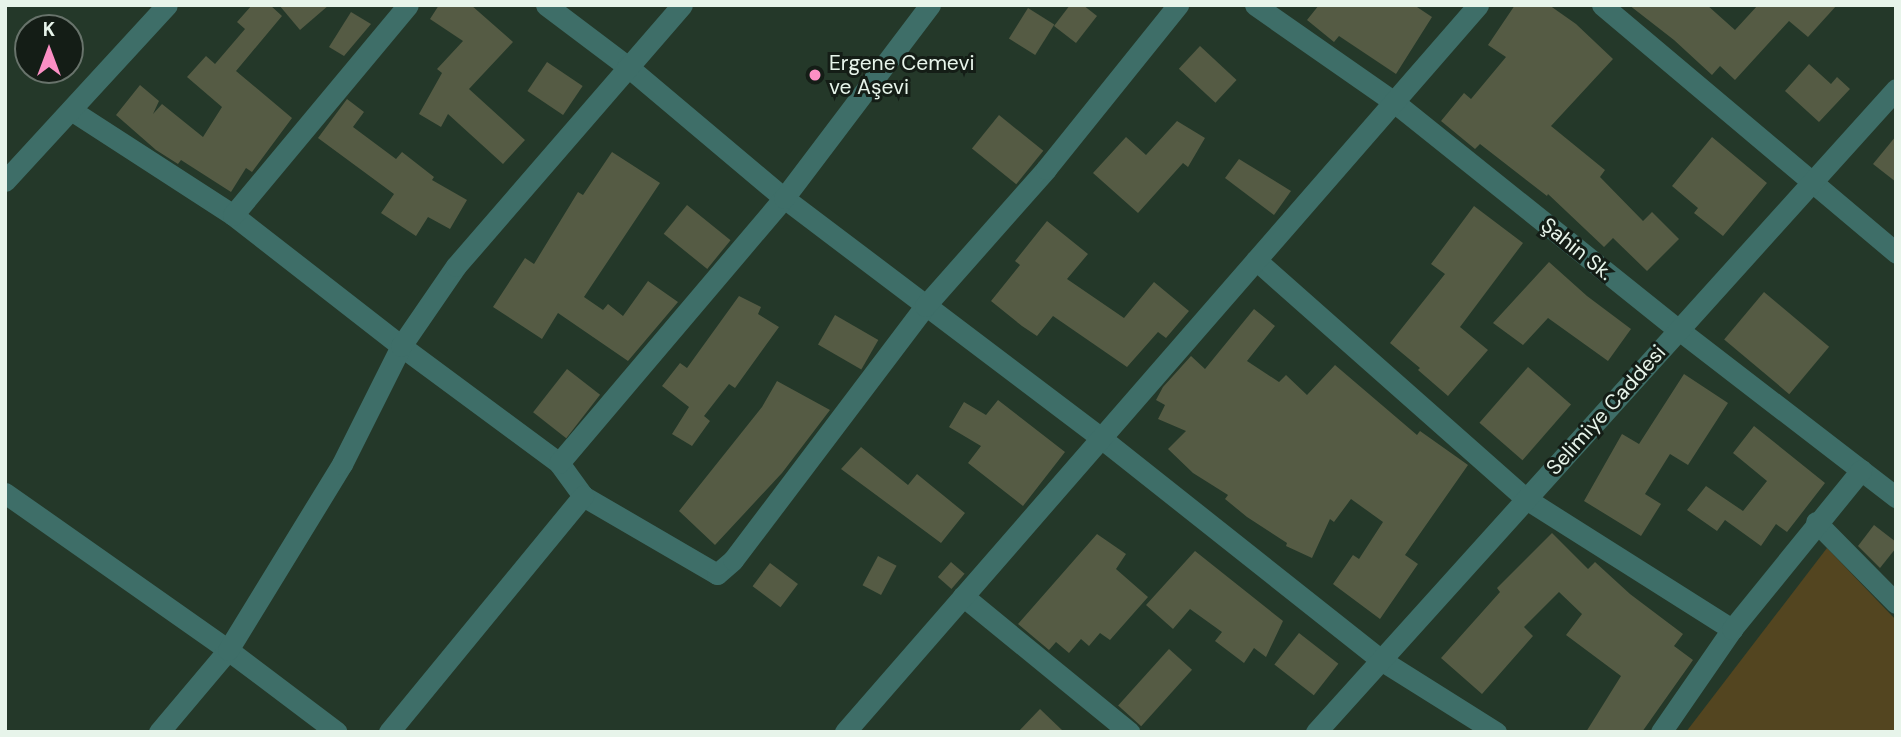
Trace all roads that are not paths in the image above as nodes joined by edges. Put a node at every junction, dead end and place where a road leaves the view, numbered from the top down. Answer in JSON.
{"nodes":[{"id":1,"x":167,"y":5,"type":"edge"},
{"id":2,"x":408,"y":5,"type":"edge"},
{"id":3,"x":546,"y":5,"type":"edge"},
{"id":4,"x":682,"y":5,"type":"edge"},
{"id":5,"x":930,"y":5,"type":"edge"},
{"id":6,"x":1178,"y":5,"type":"edge"},
{"id":7,"x":1255,"y":5,"type":"edge"},
{"id":8,"x":1478,"y":5,"type":"edge"},
{"id":9,"x":1602,"y":5,"type":"edge"},
{"id":10,"x":627,"y":66,"type":"junction"},
{"id":11,"x":1896,"y":89,"type":"edge"},
{"id":12,"x":1394,"y":102,"type":"junction"},
{"id":13,"x":71,"y":110,"type":"junction"},
{"id":14,"x":5,"y":181,"type":"edge"},
{"id":15,"x":1811,"y":183,"type":"junction"},
{"id":16,"x":784,"y":198,"type":"junction"},
{"id":17,"x":233,"y":215,"type":"junction"},
{"id":18,"x":1896,"y":253,"type":"edge"},
{"id":19,"x":1256,"y":260,"type":"junction"},
{"id":20,"x":925,"y":306,"type":"junction"},
{"id":21,"x":1679,"y":330,"type":"junction"},
{"id":22,"x":401,"y":346,"type":"junction"},
{"id":23,"x":1101,"y":438,"type":"junction"},
{"id":24,"x":559,"y":463,"type":"junction"},
{"id":25,"x":1861,"y":470,"type":"junction"},
{"id":26,"x":5,"y":493,"type":"edge"},
{"id":27,"x":583,"y":496,"type":"junction"},
{"id":28,"x":1896,"y":497,"type":"edge"},
{"id":29,"x":1526,"y":499,"type":"junction"},
{"id":30,"x":1816,"y":522,"type":"junction"},
{"id":31,"x":963,"y":597,"type":"junction"},
{"id":32,"x":1896,"y":603,"type":"edge"},
{"id":33,"x":1731,"y":629,"type":"junction"},
{"id":34,"x":228,"y":650,"type":"junction"},
{"id":35,"x":1381,"y":660,"type":"junction"},
{"id":36,"x":159,"y":732,"type":"edge"},
{"id":37,"x":337,"y":732,"type":"edge"},
{"id":38,"x":389,"y":732,"type":"edge"},
{"id":39,"x":845,"y":732,"type":"edge"},
{"id":40,"x":1129,"y":732,"type":"edge"},
{"id":41,"x":1316,"y":732,"type":"edge"},
{"id":42,"x":1496,"y":732,"type":"edge"},
{"id":43,"x":1661,"y":732,"type":"edge"}],
"edges":[{"from":1,"to":13,"type":"street"},
{"from":2,"to":17,"type":"street"},
{"from":3,"to":10,"type":"street"},
{"from":4,"to":10,"type":"street"},
{"from":5,"to":16,"type":"street"},
{"from":6,"to":20,"type":"street"},
{"from":7,"to":12,"type":"street","name":"Şahin Sk."},
{"from":8,"to":12,"type":"street"},
{"from":9,"to":15,"type":"street"},
{"from":10,"to":16,"type":"street"},
{"from":10,"to":22,"type":"street"},
{"from":11,"to":15,"type":"street","name":"Selimiye Caddesi"},
{"from":12,"to":19,"type":"street"},
{"from":12,"to":21,"type":"street","name":"Şahin Sk."},
{"from":13,"to":14,"type":"street"},
{"from":13,"to":17,"type":"street"},
{"from":15,"to":18,"type":"street"},
{"from":15,"to":21,"type":"street","name":"Selimiye Caddesi"},
{"from":16,"to":20,"type":"street"},
{"from":16,"to":24,"type":"street"},
{"from":17,"to":22,"type":"street"},
{"from":19,"to":23,"type":"street"},
{"from":19,"to":29,"type":"street"},
{"from":20,"to":23,"type":"street"},
{"from":20,"to":27,"type":"street"},
{"from":21,"to":25,"type":"street","name":"Şahin Sk."},
{"from":21,"to":29,"type":"street","name":"Selimiye Caddesi"},
{"from":22,"to":24,"type":"street"},
{"from":22,"to":34,"type":"street"},
{"from":23,"to":31,"type":"street"},
{"from":23,"to":35,"type":"street"},
{"from":24,"to":27,"type":"street"},
{"from":25,"to":28,"type":"street","name":"Şahin Sk."},
{"from":25,"to":30,"type":"street"},
{"from":26,"to":34,"type":"street"},
{"from":27,"to":38,"type":"street"},
{"from":29,"to":33,"type":"street"},
{"from":29,"to":35,"type":"street","name":"Selimiye Caddesi"},
{"from":30,"to":32,"type":"street"},
{"from":30,"to":33,"type":"street"},
{"from":31,"to":39,"type":"street"},
{"from":31,"to":40,"type":"street"},
{"from":33,"to":43,"type":"street"},
{"from":34,"to":36,"type":"street"},
{"from":34,"to":37,"type":"street"},
{"from":35,"to":41,"type":"street","name":"Selimiye Caddesi"},
{"from":35,"to":42,"type":"street"}]}
